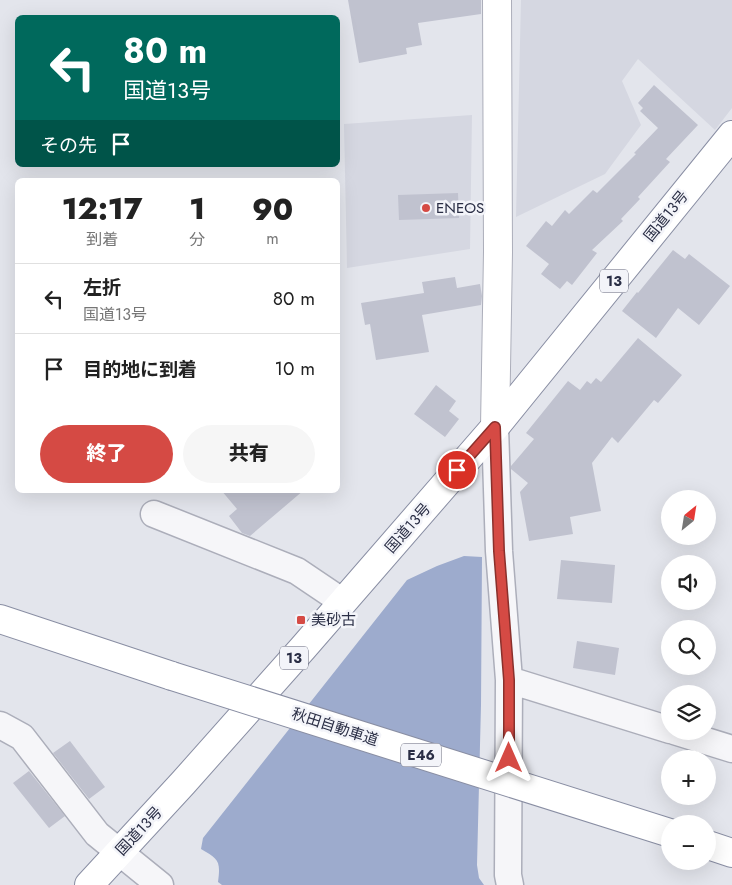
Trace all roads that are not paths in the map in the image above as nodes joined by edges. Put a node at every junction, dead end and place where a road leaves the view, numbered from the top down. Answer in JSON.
{"nodes":[{"id":1,"x":497,"y":0,"type":"edge"},
{"id":2,"x":732,"y":136,"type":"edge"},
{"id":3,"x":495,"y":427,"type":"junction"},
{"id":4,"x":154,"y":514,"type":"dead end"},
{"id":5,"x":343,"y":602,"type":"junction"},
{"id":6,"x":0,"y":619,"type":"edge"},
{"id":7,"x":509,"y":680,"type":"junction"},
{"id":8,"x":0,"y":725,"type":"edge"},
{"id":9,"x":661,"y":727,"type":"edge"},
{"id":10,"x":703,"y":740,"type":"edge"},
{"id":11,"x":732,"y":749,"type":"edge"},
{"id":12,"x":661,"y":831,"type":"edge"},
{"id":13,"x":716,"y":848,"type":"edge"},
{"id":14,"x":119,"y":853,"type":"junction"},
{"id":15,"x":732,"y":853,"type":"edge"},
{"id":16,"x":88,"y":885,"type":"edge"},
{"id":17,"x":160,"y":885,"type":"edge"},
{"id":18,"x":510,"y":885,"type":"edge"}],
"edges":[{"from":1,"to":3,"type":"main road"},
{"from":2,"to":3,"type":"main road","name":"国道13号","number":"13"},
{"from":3,"to":5,"type":"main road","name":"国道13号","number":"13"},
{"from":3,"to":7,"type":"street"},
{"from":4,"to":5,"type":"street"},
{"from":5,"to":14,"type":"main road","name":"国道13号","number":"13"},
{"from":6,"to":12,"type":"main road","name":"秋田自動車道","number":"E46","bridge":true},
{"from":7,"to":9,"type":"street"},
{"from":7,"to":18,"type":"street"},
{"from":8,"to":14,"type":"street"},
{"from":10,"to":11,"type":"street"},
{"from":13,"to":15,"type":"main road"},
{"from":14,"to":16,"type":"main road","name":"国道13号","number":"13"},
{"from":14,"to":17,"type":"street"}]}
